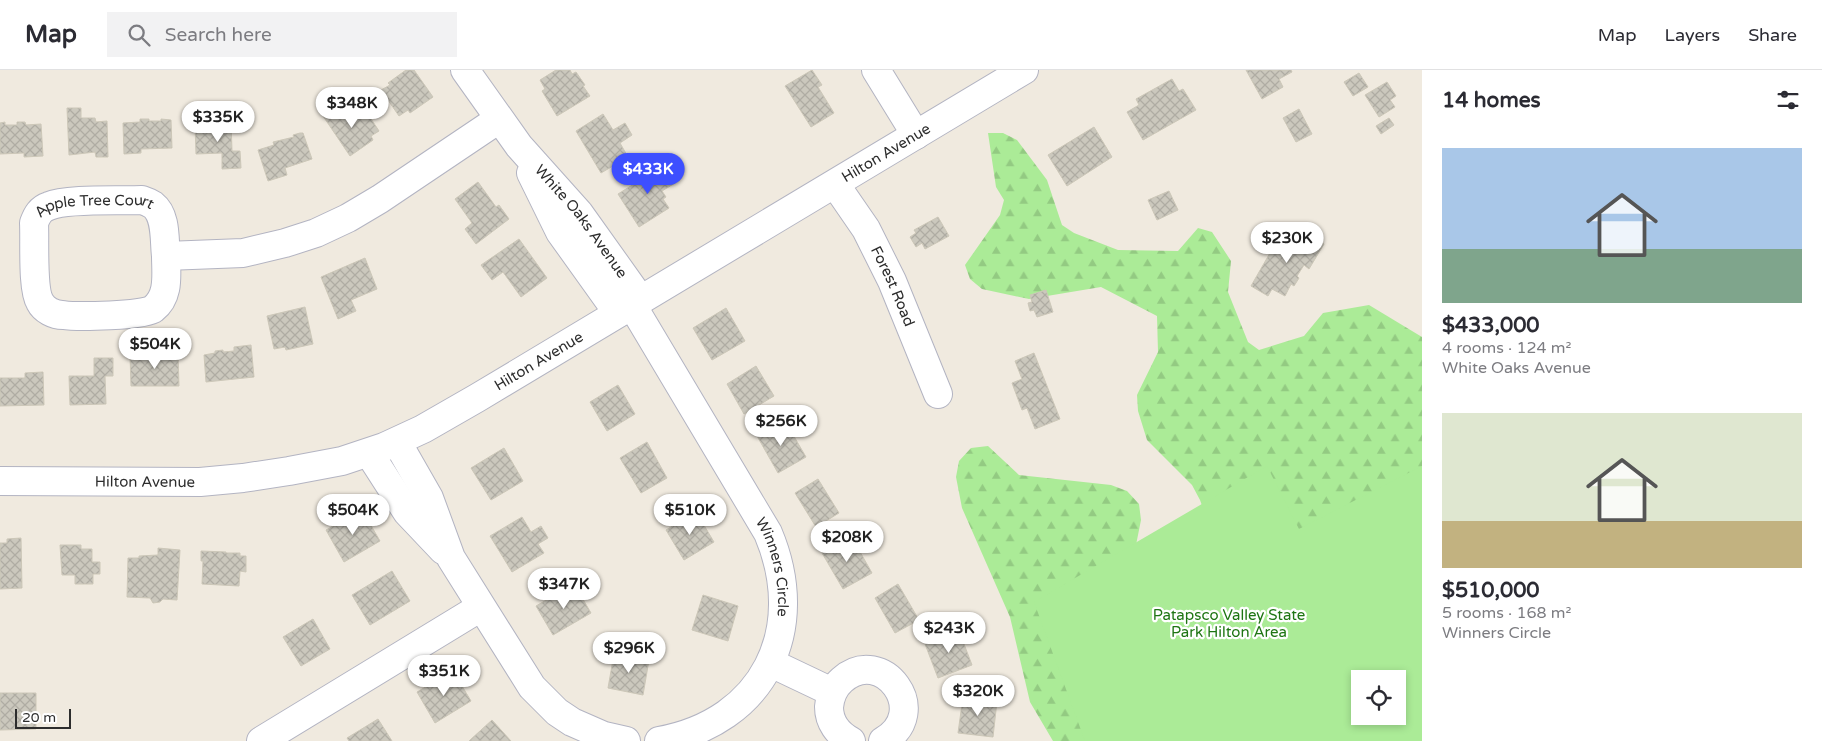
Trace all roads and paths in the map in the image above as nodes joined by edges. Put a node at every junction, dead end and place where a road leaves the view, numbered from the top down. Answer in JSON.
{"nodes":[{"id":1,"x":465,"y":70,"type":"edge"},
{"id":2,"x":876,"y":70,"type":"edge"},
{"id":3,"x":1024,"y":70,"type":"edge"},
{"id":4,"x":499,"y":119,"type":"junction"},
{"id":5,"x":916,"y":135,"type":"junction"},
{"id":6,"x":835,"y":184,"type":"junction"},
{"id":7,"x":166,"y":256,"type":"junction"},
{"id":8,"x":630,"y":306,"type":"junction"},
{"id":9,"x":938,"y":394,"type":"dead end"},
{"id":10,"x":397,"y":442,"type":"junction"},
{"id":11,"x":369,"y":453,"type":"junction"},
{"id":12,"x":0,"y":481,"type":"edge"},
{"id":13,"x":451,"y":558,"type":"junction"},
{"id":14,"x":480,"y":607,"type":"junction"},
{"id":15,"x":771,"y":663,"type":"junction"},
{"id":16,"x":832,"y":692,"type":"junction"},
{"id":17,"x":261,"y":741,"type":"edge"},
{"id":18,"x":626,"y":741,"type":"edge"},
{"id":19,"x":659,"y":741,"type":"edge"},
{"id":20,"x":851,"y":741,"type":"edge"},
{"id":21,"x":883,"y":741,"type":"edge"}],
"edges":[{"from":1,"to":4,"type":"street","name":"White Oaks Avenue"},
{"from":2,"to":5,"type":"street"},
{"from":3,"to":5,"type":"street","name":"Hilton Avenue"},
{"from":4,"to":7,"type":"street"},
{"from":4,"to":8,"type":"street","name":"White Oaks Avenue"},
{"from":5,"to":6,"type":"street","name":"Hilton Avenue"},
{"from":6,"to":8,"type":"street","name":"Hilton Avenue"},
{"from":6,"to":9,"type":"street","name":"Forest Road"},
{"from":7,"to":7,"type":"street","name":"Apple Tree Court"},
{"from":8,"to":10,"type":"street","name":"Hilton Avenue"},
{"from":8,"to":15,"type":"street","name":"Winners Circle"},
{"from":10,"to":11,"type":"street","name":"Hilton Avenue"},
{"from":10,"to":13,"type":"street"},
{"from":11,"to":12,"type":"street","name":"Hilton Avenue"},
{"from":11,"to":13,"type":"street"},
{"from":13,"to":14,"type":"street"},
{"from":14,"to":17,"type":"street"},
{"from":14,"to":18,"type":"street"},
{"from":15,"to":16,"type":"street"},
{"from":15,"to":19,"type":"street","name":"Winners Circle"},
{"from":16,"to":20,"type":"street"},
{"from":16,"to":21,"type":"street"}]}
